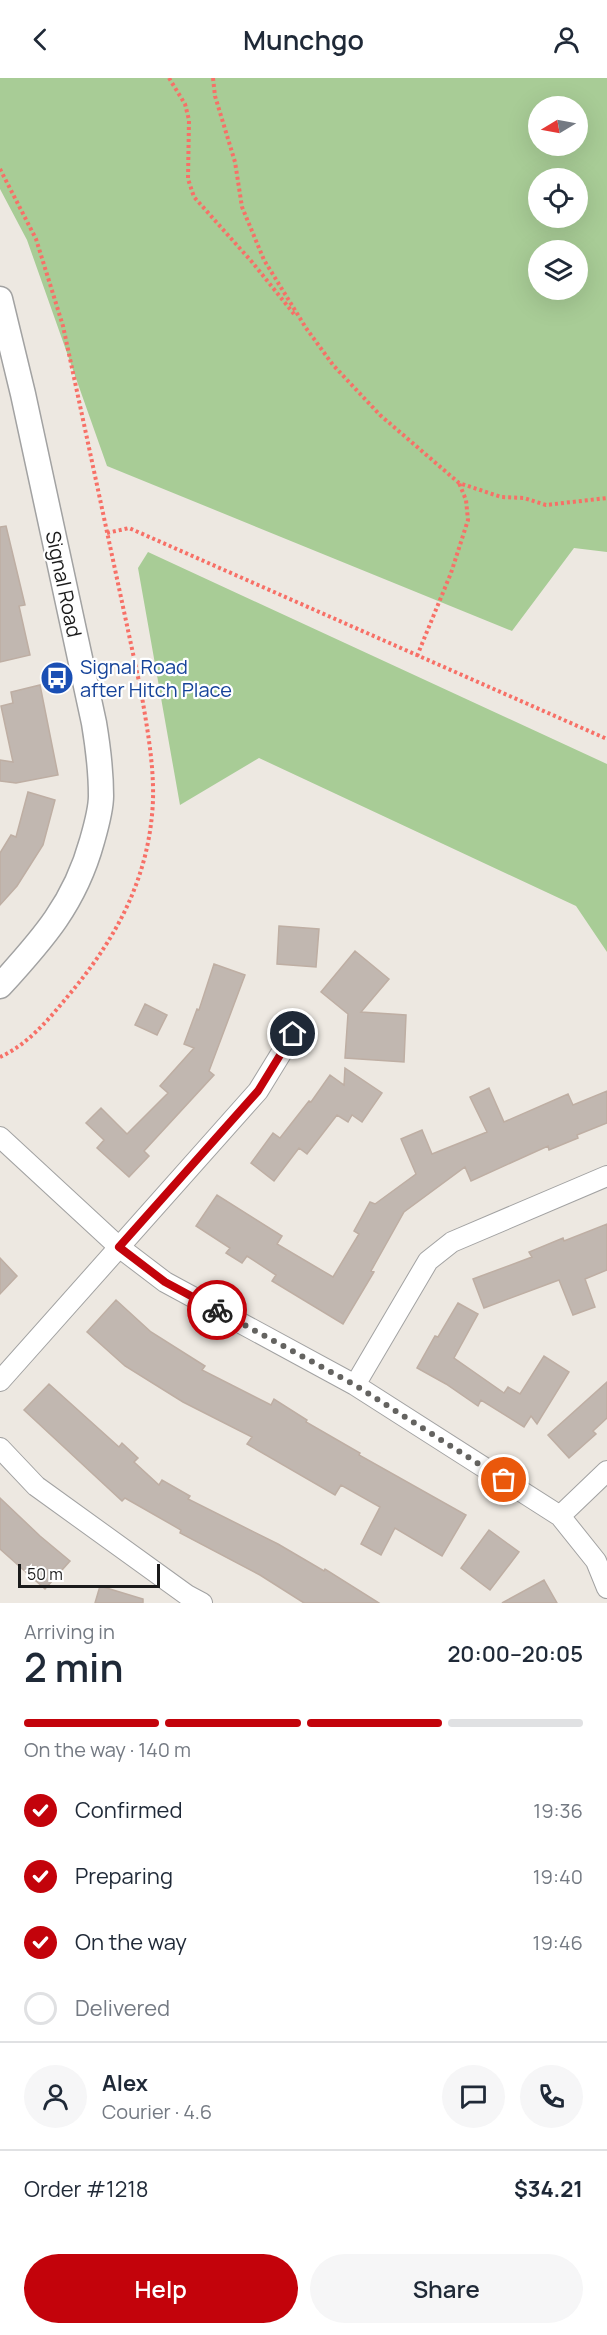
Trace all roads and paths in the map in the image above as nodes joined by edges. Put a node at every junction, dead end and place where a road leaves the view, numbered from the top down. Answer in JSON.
{"nodes":[{"id":1,"x":169,"y":78,"type":"edge"},
{"id":2,"x":213,"y":78,"type":"edge"},
{"id":3,"x":0,"y":299,"type":"edge"},
{"id":4,"x":306,"y":328,"type":"junction"},
{"id":5,"x":459,"y":483,"type":"junction"},
{"id":6,"x":607,"y":498,"type":"edge"},
{"id":7,"x":107,"y":532,"type":"dead end"},
{"id":8,"x":417,"y":656,"type":"junction"},
{"id":9,"x":607,"y":740,"type":"edge"},
{"id":10,"x":0,"y":986,"type":"edge"},
{"id":11,"x":293,"y":1034,"type":"dead end"},
{"id":12,"x":0,"y":1137,"type":"edge"},
{"id":13,"x":607,"y":1176,"type":"edge"},
{"id":14,"x":119,"y":1247,"type":"junction"},
{"id":15,"x":0,"y":1382,"type":"edge"},
{"id":16,"x":355,"y":1385,"type":"junction"},
{"id":17,"x":0,"y":1448,"type":"edge"},
{"id":18,"x":607,"y":1471,"type":"edge"},
{"id":19,"x":560,"y":1516,"type":"junction"},
{"id":20,"x":607,"y":1588,"type":"edge"},
{"id":21,"x":192,"y":1600,"type":"edge"}],
"edges":[{"from":1,"to":4,"type":"path"},
{"from":2,"to":4,"type":"path"},
{"from":3,"to":10,"type":"street","name":"Signal Road"},
{"from":4,"to":5,"type":"path"},
{"from":5,"to":6,"type":"path"},
{"from":5,"to":8,"type":"path"},
{"from":7,"to":8,"type":"path"},
{"from":8,"to":9,"type":"path"},
{"from":11,"to":14,"type":"street"},
{"from":12,"to":14,"type":"street"},
{"from":13,"to":16,"type":"street"},
{"from":14,"to":15,"type":"street"},
{"from":14,"to":16,"type":"street"},
{"from":16,"to":19,"type":"street"},
{"from":17,"to":21,"type":"street"},
{"from":18,"to":19,"type":"street"},
{"from":19,"to":20,"type":"street"}]}
